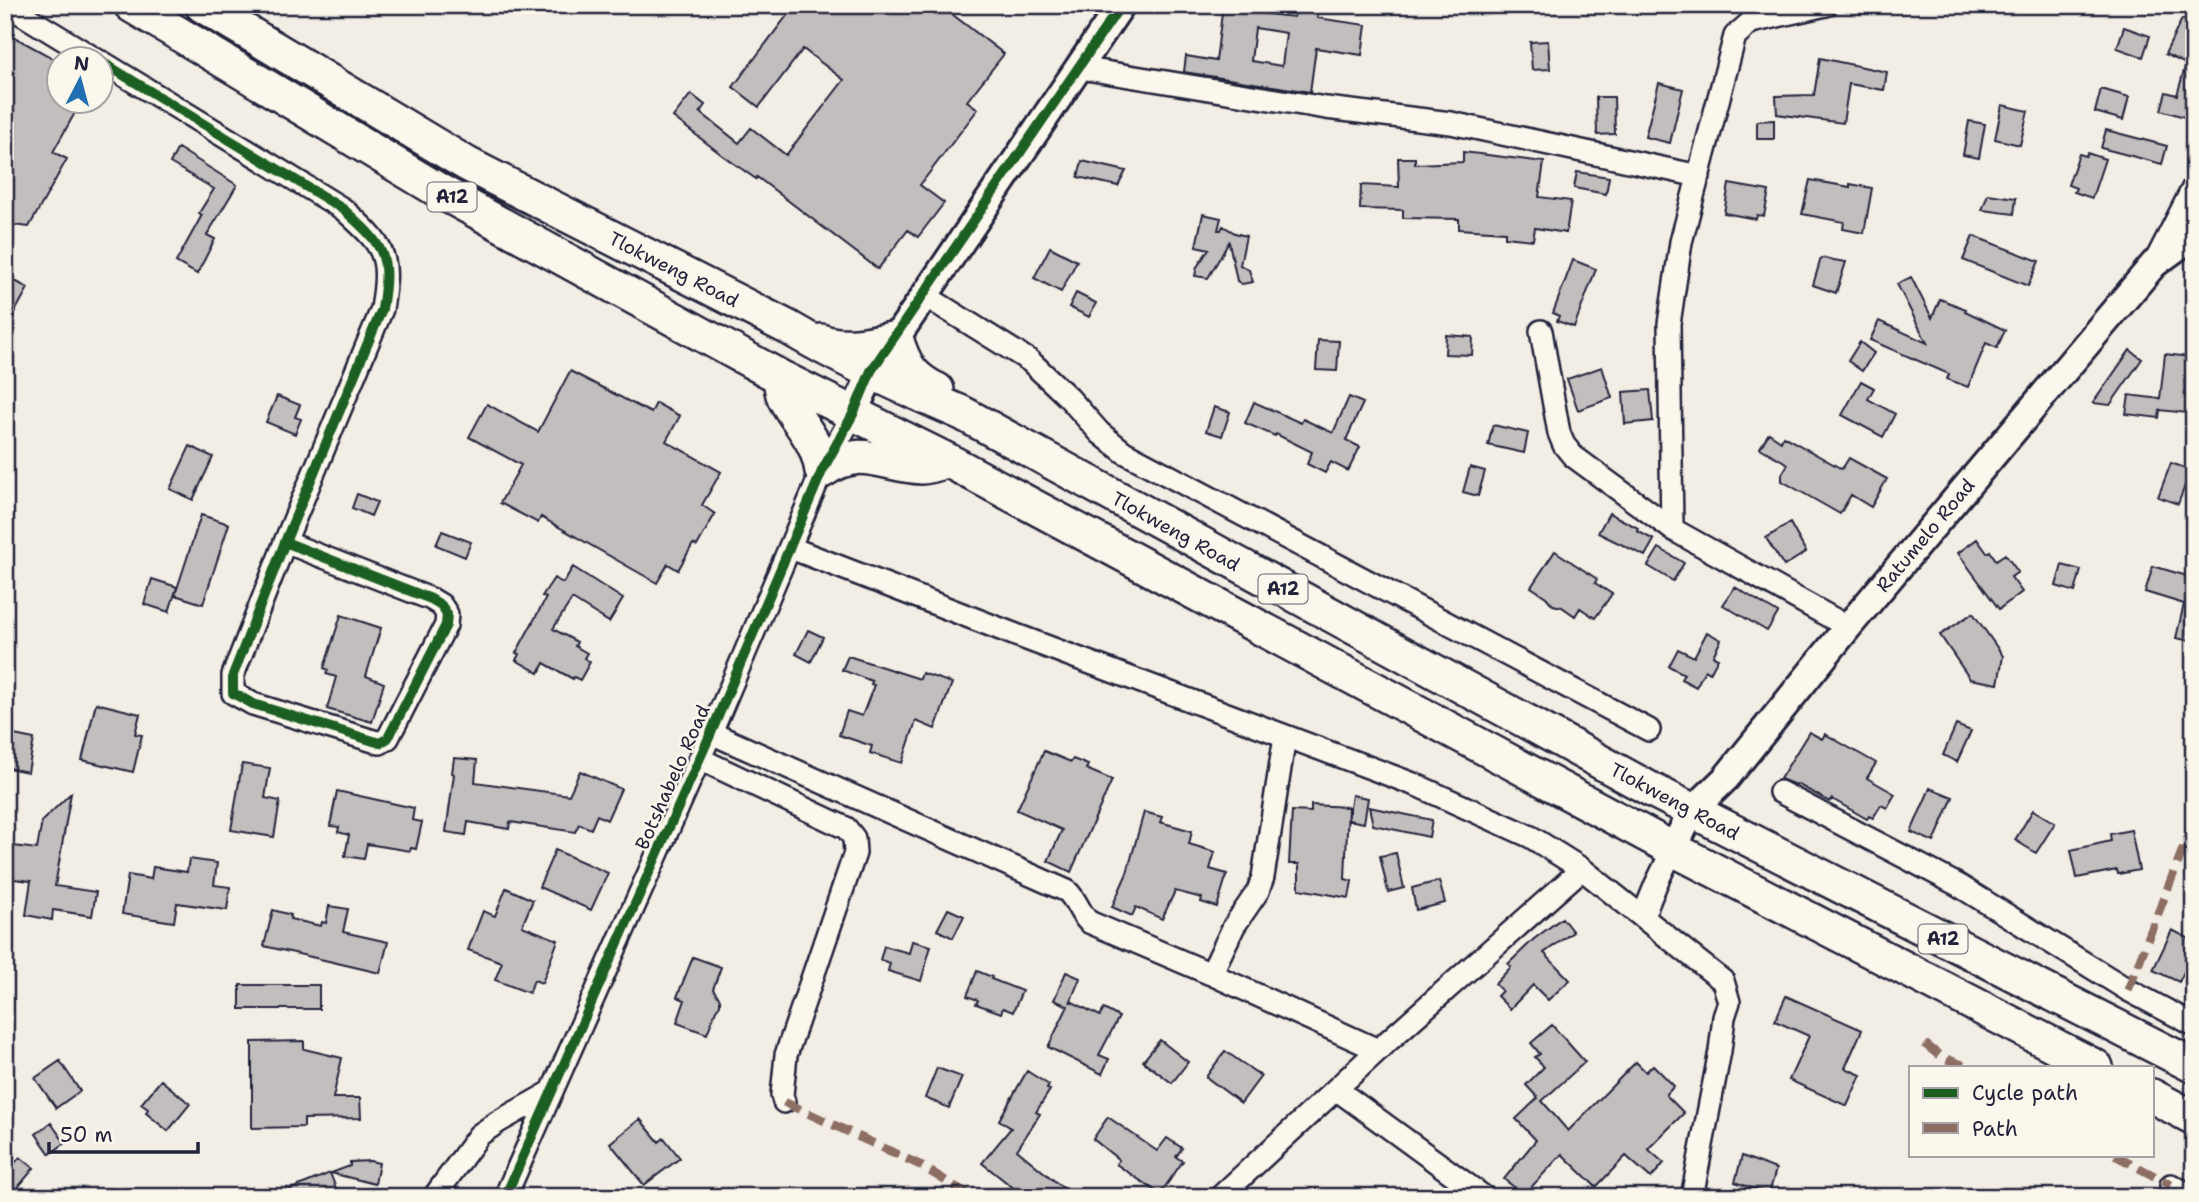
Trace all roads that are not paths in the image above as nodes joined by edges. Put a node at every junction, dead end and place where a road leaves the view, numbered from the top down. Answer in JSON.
{"nodes":[{"id":1,"x":7,"y":5,"type":"edge"},
{"id":2,"x":131,"y":5,"type":"edge"},
{"id":3,"x":202,"y":5,"type":"edge"},
{"id":4,"x":1121,"y":5,"type":"edge"},
{"id":5,"x":1826,"y":5,"type":"edge"},
{"id":6,"x":1750,"y":13,"type":"edge"},
{"id":7,"x":74,"y":46,"type":"edge"},
{"id":8,"x":1080,"y":68,"type":"junction"},
{"id":9,"x":116,"y":71,"type":"edge"},
{"id":10,"x":1699,"y":176,"type":"junction"},
{"id":11,"x":2194,"y":186,"type":"edge"},
{"id":12,"x":2194,"y":235,"type":"edge"},
{"id":13,"x":2154,"y":264,"type":"junction"},
{"id":14,"x":924,"y":295,"type":"junction"},
{"id":15,"x":789,"y":328,"type":"junction"},
{"id":16,"x":1541,"y":331,"type":"dead end"},
{"id":17,"x":896,"y":338,"type":"junction"},
{"id":18,"x":871,"y":371,"type":"junction"},
{"id":19,"x":780,"y":377,"type":"junction"},
{"id":20,"x":962,"y":413,"type":"junction"},
{"id":21,"x":853,"y":414,"type":"junction"},
{"id":22,"x":948,"y":461,"type":"junction"},
{"id":23,"x":822,"y":471,"type":"junction"},
{"id":24,"x":1672,"y":529,"type":"junction"},
{"id":25,"x":285,"y":542,"type":"junction"},
{"id":26,"x":791,"y":548,"type":"junction"},
{"id":27,"x":1848,"y":627,"type":"junction"},
{"id":28,"x":1649,"y":730,"type":"dead end"},
{"id":29,"x":711,"y":733,"type":"junction"},
{"id":30,"x":1285,"y":736,"type":"junction"},
{"id":31,"x":700,"y":759,"type":"junction"},
{"id":32,"x":1780,"y":792,"type":"dead end"},
{"id":33,"x":1692,"y":811,"type":"junction"},
{"id":34,"x":1673,"y":849,"type":"junction"},
{"id":35,"x":1582,"y":869,"type":"junction"},
{"id":36,"x":1643,"y":916,"type":"junction"},
{"id":37,"x":1211,"y":974,"type":"junction"},
{"id":38,"x":2194,"y":1025,"type":"edge"},
{"id":39,"x":1378,"y":1050,"type":"junction"},
{"id":40,"x":2094,"y":1066,"type":"edge"},
{"id":41,"x":2194,"y":1066,"type":"edge"},
{"id":42,"x":1336,"y":1089,"type":"junction"},
{"id":43,"x":551,"y":1092,"type":"junction"},
{"id":44,"x":2154,"y":1097,"type":"edge"},
{"id":45,"x":784,"y":1102,"type":"dead end"},
{"id":46,"x":2194,"y":1118,"type":"edge"},
{"id":47,"x":2171,"y":1185,"type":"dead end"},
{"id":48,"x":433,"y":1197,"type":"edge"},
{"id":49,"x":505,"y":1197,"type":"edge"},
{"id":50,"x":1220,"y":1197,"type":"edge"},
{"id":51,"x":1484,"y":1197,"type":"edge"},
{"id":52,"x":1692,"y":1197,"type":"edge"},
{"id":53,"x":2194,"y":1197,"type":"edge"}],
"edges":[{"from":1,"to":7,"type":"street"},
{"from":2,"to":19,"type":"main road","number":"A12"},
{"from":3,"to":15,"type":"main road","name":"Tlokweng Road","number":"A12"},
{"from":4,"to":8,"type":"street","name":"Botshabelo Road"},
{"from":5,"to":6,"type":"street"},
{"from":6,"to":10,"type":"street"},
{"from":8,"to":10,"type":"street"},
{"from":8,"to":14,"type":"street","name":"Botshabelo Road"},
{"from":9,"to":25,"type":"street"},
{"from":10,"to":24,"type":"street"},
{"from":11,"to":13,"type":"street"},
{"from":12,"to":13,"type":"street","name":"Ratumelo Road"},
{"from":13,"to":27,"type":"street","name":"Ratumelo Road"},
{"from":14,"to":17,"type":"street","name":"Botshabelo Road"},
{"from":14,"to":28,"type":"street"},
{"from":15,"to":17,"type":"main road"},
{"from":15,"to":18,"type":"main road","name":"Tlokweng Road","number":"A12"},
{"from":16,"to":24,"type":"street"},
{"from":17,"to":18,"type":"street","name":"Botshabelo Road"},
{"from":17,"to":20,"type":"main road"},
{"from":18,"to":20,"type":"main road","name":"Tlokweng Road","number":"A12"},
{"from":18,"to":21,"type":"street","name":"Botshabelo Road"},
{"from":19,"to":21,"type":"main road","number":"A12"},
{"from":19,"to":23,"type":"main road"},
{"from":20,"to":33,"type":"main road","name":"Tlokweng Road","number":"A12"},
{"from":21,"to":22,"type":"main road","number":"A12"},
{"from":21,"to":23,"type":"street","name":"Botshabelo Road"},
{"from":22,"to":23,"type":"main road"},
{"from":22,"to":34,"type":"main road","number":"A12"},
{"from":23,"to":26,"type":"street","name":"Botshabelo Road"},
{"from":24,"to":27,"type":"street"},
{"from":25,"to":25,"type":"street"},
{"from":26,"to":29,"type":"street","name":"Botshabelo Road"},
{"from":26,"to":30,"type":"street"},
{"from":27,"to":33,"type":"street","name":"Ratumelo Road"},
{"from":29,"to":31,"type":"street","name":"Botshabelo Road"},
{"from":29,"to":37,"type":"street"},
{"from":30,"to":35,"type":"street"},
{"from":30,"to":37,"type":"street"},
{"from":31,"to":43,"type":"street","name":"Botshabelo Road"},
{"from":31,"to":45,"type":"street"},
{"from":32,"to":38,"type":"street"},
{"from":33,"to":34,"type":"street","name":"Ratumelo Road"},
{"from":33,"to":41,"type":"main road","name":"Tlokweng Road","number":"A12"},
{"from":34,"to":36,"type":"street"},
{"from":34,"to":40,"type":"main road","number":"A12"},
{"from":35,"to":36,"type":"street"},
{"from":35,"to":39,"type":"street"},
{"from":36,"to":52,"type":"street"},
{"from":37,"to":39,"type":"street"},
{"from":39,"to":42,"type":"street"},
{"from":42,"to":50,"type":"street"},
{"from":42,"to":51,"type":"street"},
{"from":43,"to":48,"type":"street"},
{"from":43,"to":49,"type":"street","name":"Botshabelo Road"},
{"from":44,"to":46,"type":"main road"},
{"from":47,"to":53,"type":"street"}]}
